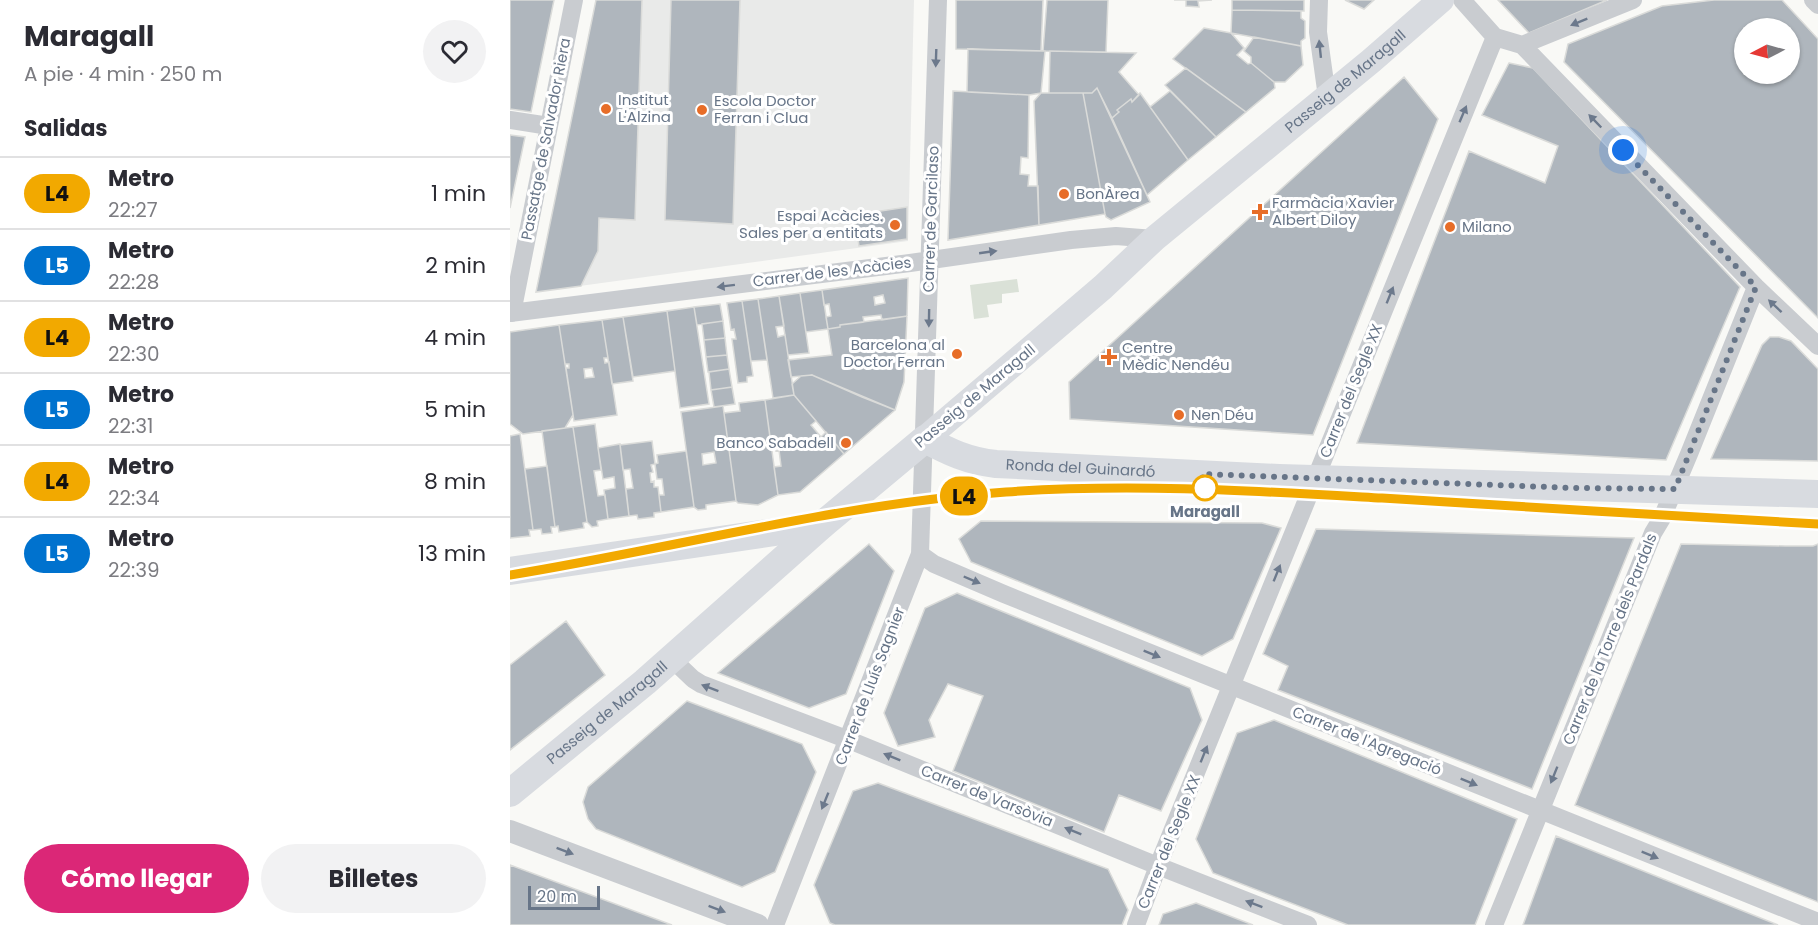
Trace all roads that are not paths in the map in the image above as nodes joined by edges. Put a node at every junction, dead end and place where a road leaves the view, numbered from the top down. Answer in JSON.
{"nodes":[{"id":1,"x":573,"y":0,"type":"edge"},
{"id":2,"x":938,"y":0,"type":"edge"},
{"id":3,"x":1319,"y":0,"type":"edge"},
{"id":4,"x":1441,"y":0,"type":"edge"},
{"id":5,"x":1462,"y":0,"type":"edge"},
{"id":6,"x":1633,"y":0,"type":"edge"},
{"id":7,"x":1813,"y":0,"type":"edge"},
{"id":8,"x":1818,"y":5,"type":"edge"},
{"id":9,"x":1495,"y":37,"type":"junction"},
{"id":10,"x":1522,"y":45,"type":"junction"},
{"id":11,"x":1327,"y":97,"type":"junction"},
{"id":12,"x":510,"y":120,"type":"edge"},
{"id":13,"x":549,"y":126,"type":"junction"},
{"id":14,"x":1154,"y":239,"type":"junction"},
{"id":15,"x":930,"y":260,"type":"junction"},
{"id":16,"x":1756,"y":287,"type":"junction"},
{"id":17,"x":511,"y":313,"type":"edge"},
{"id":18,"x":1818,"y":345,"type":"edge"},
{"id":19,"x":925,"y":439,"type":"junction"},
{"id":20,"x":1316,"y":479,"type":"junction"},
{"id":21,"x":1675,"y":489,"type":"junction"},
{"id":22,"x":1818,"y":494,"type":"edge"},
{"id":23,"x":822,"y":525,"type":"junction"},
{"id":24,"x":920,"y":554,"type":"junction"},
{"id":25,"x":510,"y":571,"type":"edge"},
{"id":26,"x":672,"y":659,"type":"junction"},
{"id":27,"x":1231,"y":686,"type":"junction"},
{"id":28,"x":849,"y":740,"type":"junction"},
{"id":29,"x":510,"y":793,"type":"edge"},
{"id":30,"x":1540,"y":810,"type":"junction"},
{"id":31,"x":510,"y":831,"type":"edge"},
{"id":32,"x":1158,"y":866,"type":"junction"},
{"id":33,"x":1818,"y":922,"type":"edge"},
{"id":34,"x":758,"y":925,"type":"edge"},
{"id":35,"x":776,"y":925,"type":"edge"},
{"id":36,"x":1136,"y":925,"type":"edge"},
{"id":37,"x":1308,"y":925,"type":"edge"},
{"id":38,"x":1494,"y":925,"type":"edge"}],
"edges":[{"from":1,"to":13,"type":"street","name":"Passatge de Salvador Riera"},
{"from":2,"to":15,"type":"street","name":"Carrer de Garcilaso","one_way":true},
{"from":11,"to":3,"type":"street","one_way":true},
{"from":4,"to":11,"type":"main road","name":"Passeig de Maragall"},
{"from":5,"to":9,"type":"street"},
{"from":6,"to":10,"type":"street","one_way":true},
{"from":7,"to":8,"type":"street"},
{"from":9,"to":10,"type":"street"},
{"from":20,"to":9,"type":"street","name":"Carrer del Segle XX","one_way":true},
{"from":16,"to":10,"type":"street","one_way":true},
{"from":11,"to":14,"type":"main road","name":"Passeig de Maragall"},
{"from":12,"to":13,"type":"street"},
{"from":13,"to":17,"type":"street","name":"Passatge de Salvador Riera"},
{"from":15,"to":14,"type":"street","name":"Carrer de les Acàcies","one_way":true},
{"from":14,"to":19,"type":"main road","name":"Passeig de Maragall"},
{"from":15,"to":17,"type":"street","name":"Carrer de les Acàcies","one_way":true},
{"from":15,"to":19,"type":"street","name":"Carrer de Garcilaso","one_way":true},
{"from":18,"to":16,"type":"street","one_way":true},
{"from":16,"to":21,"type":"street","name":"Carrer de la Torre dels Pardals"},
{"from":19,"to":20,"type":"main road","name":"Ronda del Guinardó"},
{"from":19,"to":23,"type":"main road","name":"Passeig de Maragall"},
{"from":19,"to":24,"type":"street","name":"Carrer de Lluís Sagnier"},
{"from":20,"to":21,"type":"main road","name":"Ronda del Guinardó"},
{"from":27,"to":20,"type":"street","name":"Carrer del Segle XX","one_way":true},
{"from":21,"to":22,"type":"main road","name":"Ronda del Guinardó"},
{"from":21,"to":30,"type":"street","name":"Carrer de la Torre dels Pardals","one_way":true},
{"from":23,"to":25,"type":"main road"},
{"from":23,"to":26,"type":"main road","name":"Passeig de Maragall"},
{"from":24,"to":27,"type":"street","name":"Carrer de l'Agregació","one_way":true},
{"from":24,"to":28,"type":"street","name":"Carrer de Lluís Sagnier"},
{"from":28,"to":26,"type":"street","name":"Carrer de Varsòvia","one_way":true},
{"from":26,"to":29,"type":"main road","name":"Passeig de Maragall"},
{"from":27,"to":30,"type":"street","name":"Carrer de l'Agregació","one_way":true},
{"from":32,"to":27,"type":"street","name":"Carrer del Segle XX","one_way":true},
{"from":32,"to":28,"type":"street","name":"Carrer de Varsòvia","one_way":true},
{"from":28,"to":35,"type":"street","name":"Carrer de Lluís Sagnier","one_way":true},
{"from":30,"to":33,"type":"street","name":"Carrer de l'Agregació","one_way":true},
{"from":30,"to":38,"type":"street","name":"Carrer de la Torre dels Pardals"},
{"from":31,"to":34,"type":"street","one_way":true},
{"from":32,"to":36,"type":"street","name":"Carrer del Segle XX"},
{"from":37,"to":32,"type":"street","name":"Carrer de Varsòvia","one_way":true}]}
